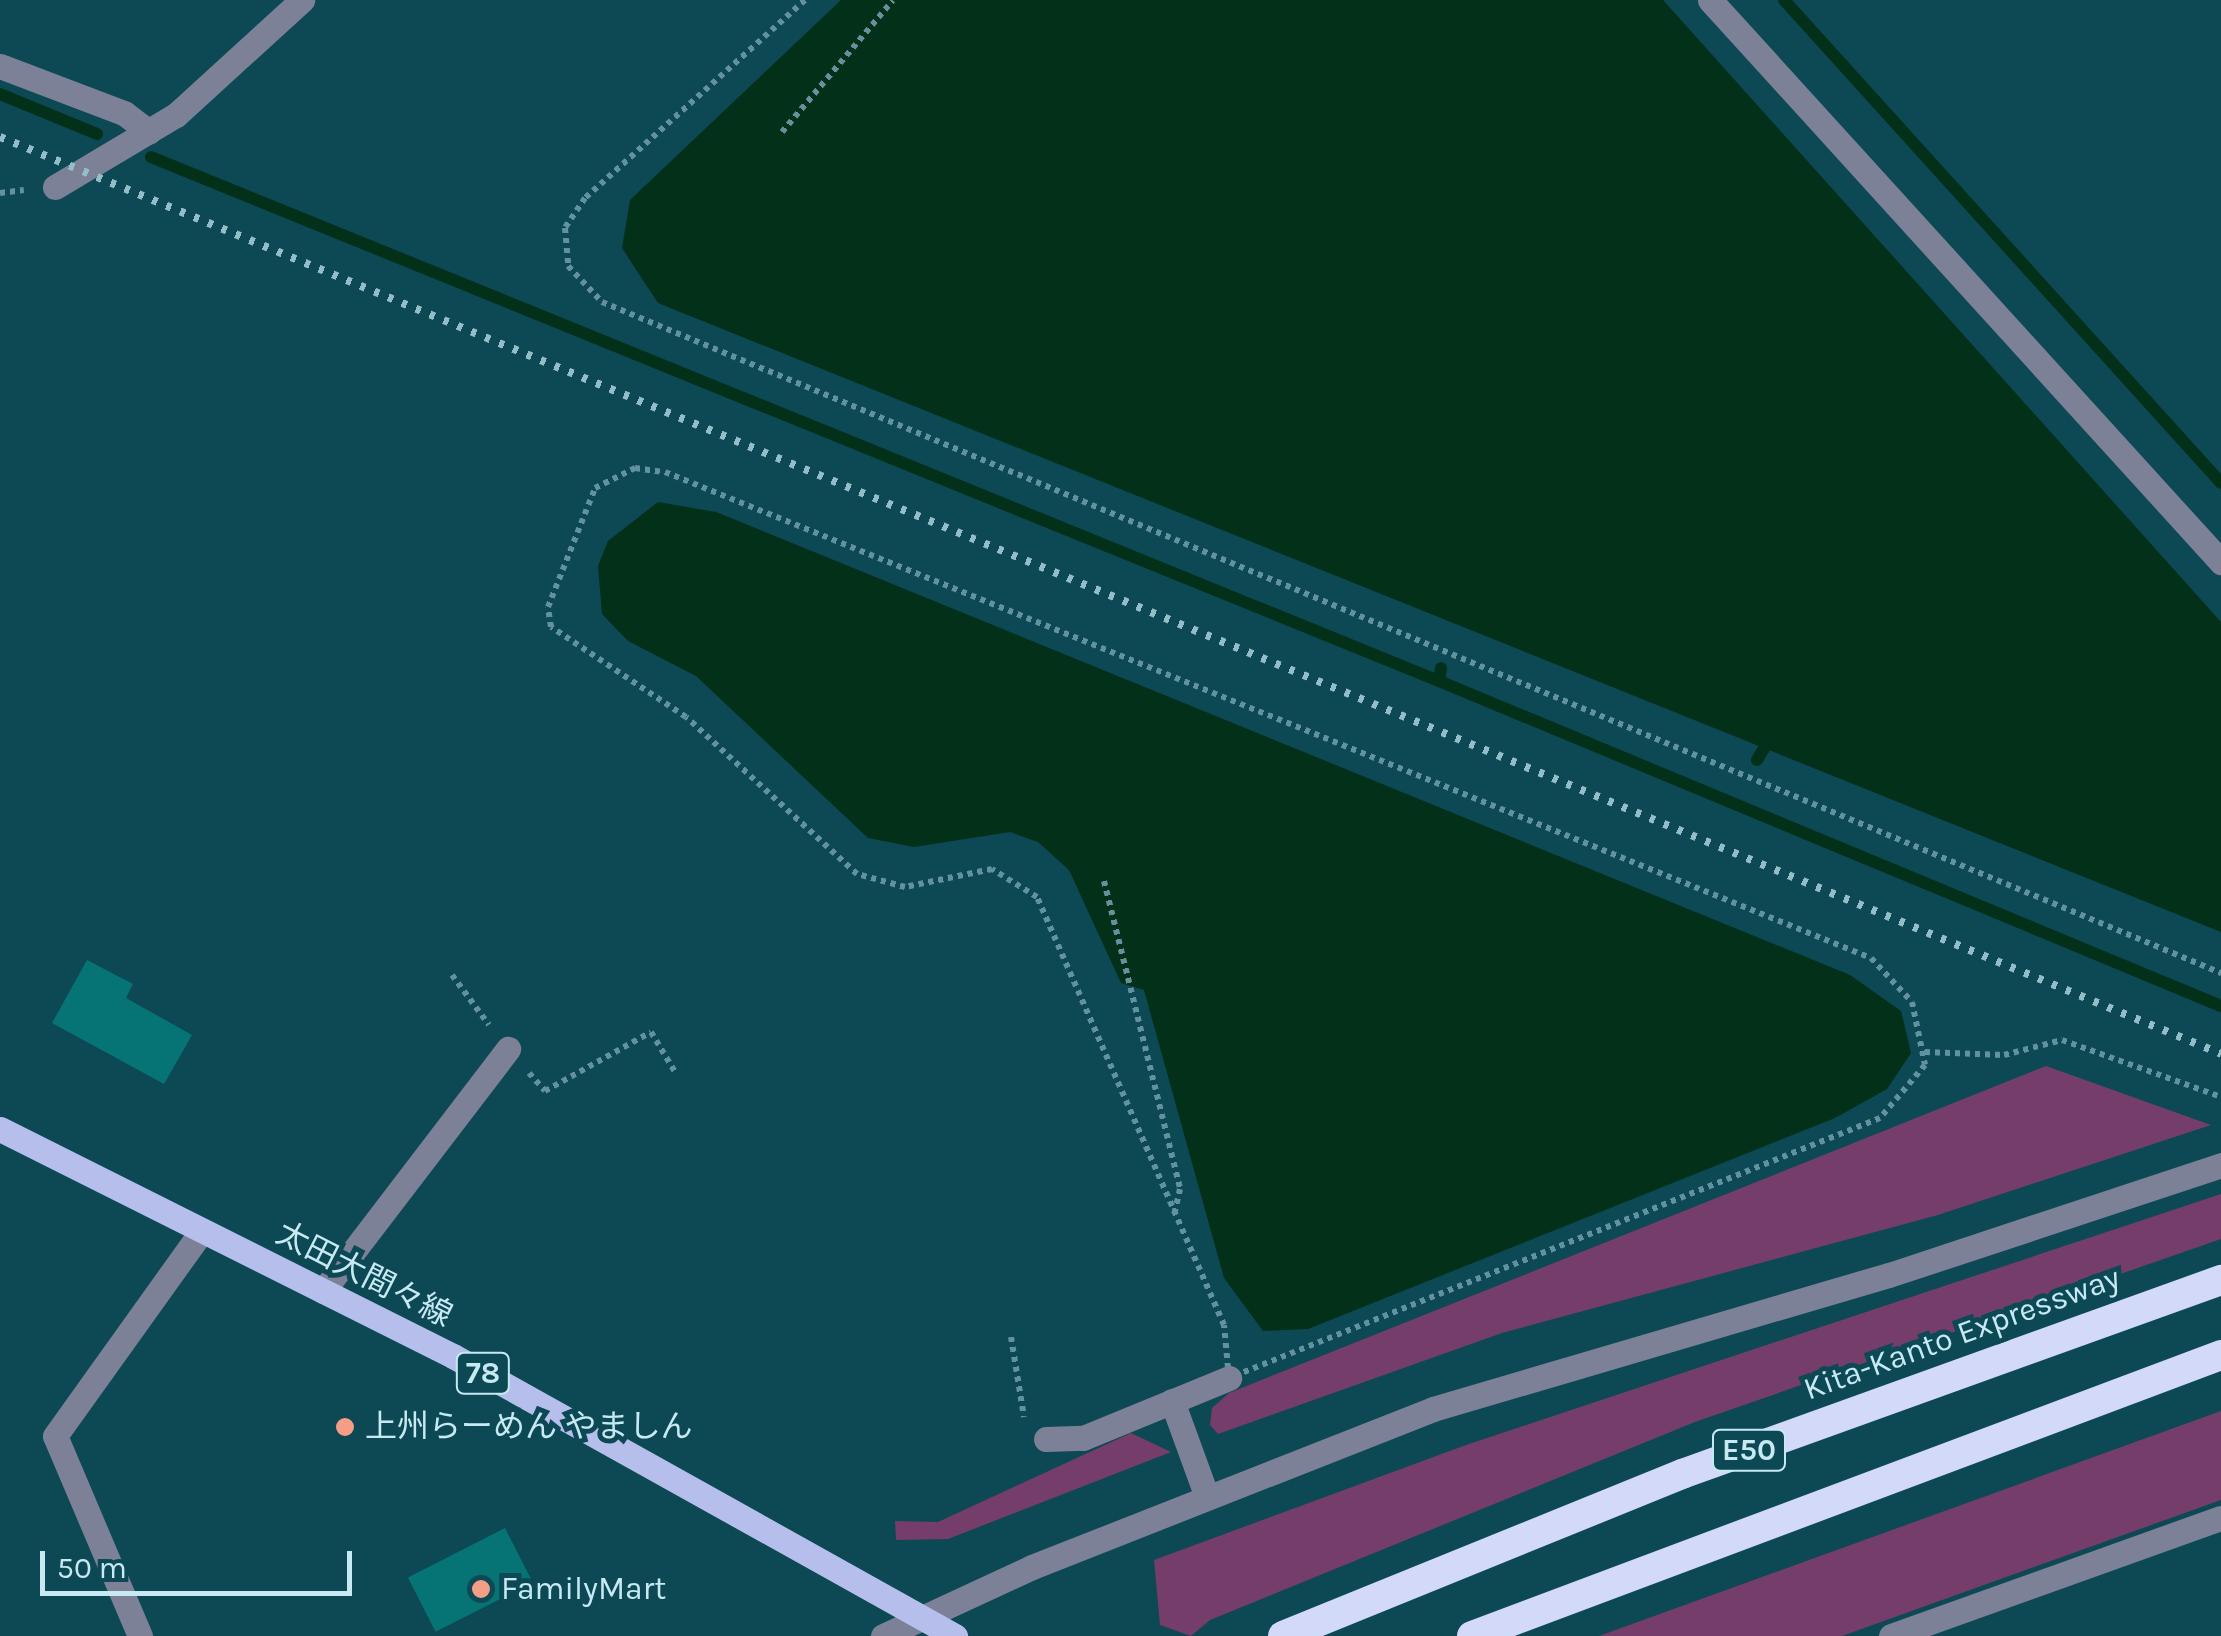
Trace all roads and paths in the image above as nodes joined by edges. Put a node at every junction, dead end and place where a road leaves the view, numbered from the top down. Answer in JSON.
{"nodes":[{"id":1,"x":302,"y":0,"type":"edge"},
{"id":2,"x":805,"y":0,"type":"edge"},
{"id":3,"x":893,"y":0,"type":"edge"},
{"id":4,"x":1710,"y":0,"type":"edge"},
{"id":5,"x":0,"y":66,"type":"edge"},
{"id":6,"x":149,"y":132,"type":"junction"},
{"id":7,"x":782,"y":132,"type":"dead end"},
{"id":8,"x":54,"y":187,"type":"dead end"},
{"id":9,"x":2221,"y":562,"type":"edge"},
{"id":10,"x":1104,"y":881,"type":"dead end"},
{"id":11,"x":2221,"y":973,"type":"edge"},
{"id":12,"x":452,"y":975,"type":"dead end"},
{"id":13,"x":508,"y":1049,"type":"junction"},
{"id":14,"x":1924,"y":1052,"type":"junction"},
{"id":15,"x":675,"y":1072,"type":"dead end"},
{"id":16,"x":2221,"y":1097,"type":"edge"},
{"id":17,"x":0,"y":1129,"type":"edge"},
{"id":18,"x":2221,"y":1165,"type":"edge"},
{"id":19,"x":1174,"y":1214,"type":"junction"},
{"id":20,"x":202,"y":1231,"type":"junction"},
{"id":21,"x":2221,"y":1280,"type":"edge"},
{"id":22,"x":324,"y":1290,"type":"junction"},
{"id":23,"x":1010,"y":1337,"type":"dead end"},
{"id":24,"x":2221,"y":1355,"type":"edge"},
{"id":25,"x":1229,"y":1378,"type":"junction"},
{"id":26,"x":1172,"y":1401,"type":"junction"},
{"id":27,"x":1046,"y":1439,"type":"joint"},
{"id":28,"x":1207,"y":1498,"type":"junction"},
{"id":29,"x":2220,"y":1520,"type":"edge"},
{"id":30,"x":922,"y":1618,"type":"junction"},
{"id":31,"x":140,"y":1636,"type":"edge"},
{"id":32,"x":883,"y":1636,"type":"edge"},
{"id":33,"x":954,"y":1636,"type":"edge"},
{"id":34,"x":1283,"y":1636,"type":"edge"},
{"id":35,"x":1472,"y":1636,"type":"edge"},
{"id":36,"x":1891,"y":1636,"type":"edge"}],
"edges":[{"from":1,"to":6,"type":"street"},
{"from":2,"to":11,"type":"path"},
{"from":3,"to":7,"type":"path"},
{"from":4,"to":9,"type":"street"},
{"from":5,"to":6,"type":"street"},
{"from":6,"to":8,"type":"street"},
{"from":10,"to":19,"type":"path"},
{"from":12,"to":13,"type":"path"},
{"from":13,"to":15,"type":"path"},
{"from":13,"to":22,"type":"street"},
{"from":14,"to":16,"type":"path"},
{"from":14,"to":19,"type":"path"},
{"from":14,"to":25,"type":"path"},
{"from":17,"to":20,"type":"main road","name":"太田大間々線","number":"78"},
{"from":18,"to":28,"type":"street"},
{"from":19,"to":25,"type":"path"},
{"from":20,"to":22,"type":"main road","name":"太田大間々線","number":"78"},
{"from":20,"to":31,"type":"street"},
{"from":21,"to":34,"type":"highway","name":"Kita-Kanto Expressway","number":"E50"},
{"from":22,"to":30,"type":"main road","name":"太田大間々線","number":"78"},
{"from":23,"to":27,"type":"path"},
{"from":24,"to":35,"type":"highway","number":"E50"},
{"from":25,"to":26,"type":"street"},
{"from":26,"to":27,"type":"street"},
{"from":26,"to":28,"type":"street"},
{"from":28,"to":30,"type":"street"},
{"from":29,"to":36,"type":"street"},
{"from":30,"to":32,"type":"street"},
{"from":30,"to":33,"type":"main road","name":"太田大間々線","number":"78"}]}
